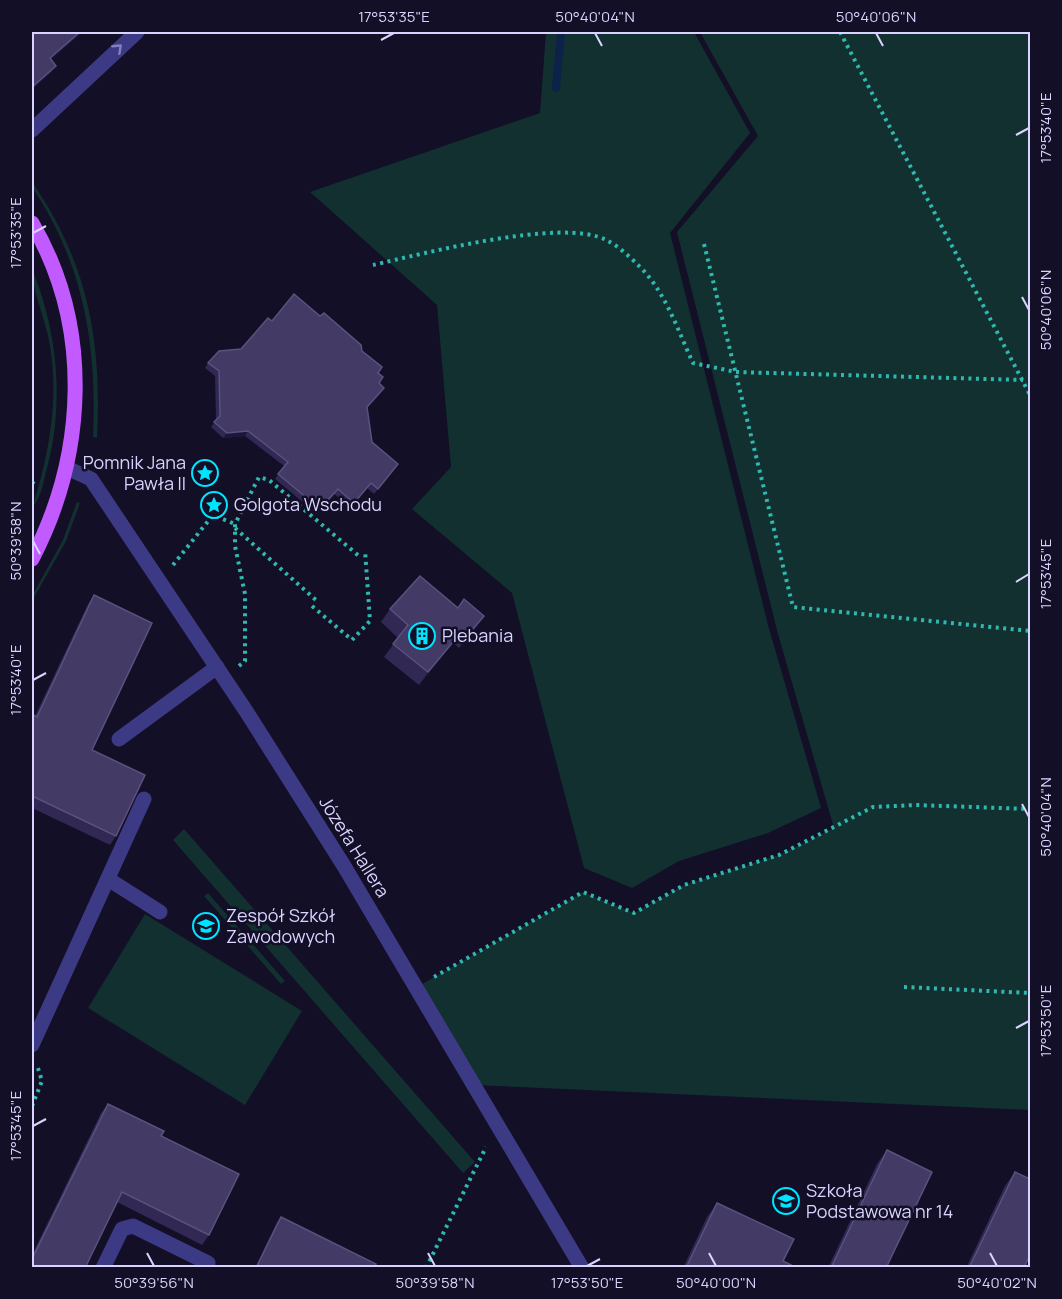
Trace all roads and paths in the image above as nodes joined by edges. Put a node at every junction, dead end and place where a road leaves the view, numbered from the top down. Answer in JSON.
{"nodes":[{"id":1,"x":137,"y":32,"type":"edge"},
{"id":2,"x":840,"y":32,"type":"edge"},
{"id":3,"x":32,"y":130,"type":"edge"},
{"id":4,"x":32,"y":223,"type":"edge"},
{"id":5,"x":704,"y":244,"type":"dead end"},
{"id":6,"x":373,"y":265,"type":"dead end"},
{"id":7,"x":736,"y":372,"type":"junction"},
{"id":8,"x":1023,"y":380,"type":"junction"},
{"id":9,"x":1030,"y":395,"type":"edge"},
{"id":10,"x":67,"y":468,"type":"junction"},
{"id":11,"x":32,"y":482,"type":"edge"},
{"id":12,"x":37,"y":487,"type":"dead end"},
{"id":13,"x":235,"y":526,"type":"junction"},
{"id":14,"x":365,"y":550,"type":"dead end"},
{"id":15,"x":359,"y":556,"type":"dead end"},
{"id":16,"x":32,"y":559,"type":"edge"},
{"id":17,"x":160,"y":582,"type":"junction"},
{"id":18,"x":317,"y":601,"type":"dead end"},
{"id":19,"x":312,"y":606,"type":"dead end"},
{"id":20,"x":1030,"y":631,"type":"edge"},
{"id":21,"x":217,"y":667,"type":"junction"},
{"id":22,"x":232,"y":673,"type":"dead end"},
{"id":23,"x":119,"y":739,"type":"dead end"},
{"id":24,"x":144,"y":800,"type":"dead end"},
{"id":25,"x":1030,"y":809,"type":"edge"},
{"id":26,"x":108,"y":879,"type":"junction"},
{"id":27,"x":160,"y":912,"type":"dead end"},
{"id":28,"x":417,"y":987,"type":"junction"},
{"id":29,"x":904,"y":987,"type":"dead end"},
{"id":30,"x":1030,"y":993,"type":"edge"},
{"id":31,"x":33,"y":1052,"type":"edge"},
{"id":32,"x":32,"y":1106,"type":"edge"},
{"id":33,"x":499,"y":1129,"type":"junction"},
{"id":34,"x":103,"y":1268,"type":"edge"},
{"id":35,"x":206,"y":1268,"type":"edge"},
{"id":36,"x":426,"y":1268,"type":"edge"},
{"id":37,"x":582,"y":1268,"type":"edge"}],
"edges":[{"from":3,"to":1,"type":"street","one_way":true},
{"from":2,"to":8,"type":"path"},
{"from":4,"to":10,"type":"main road"},
{"from":5,"to":7,"type":"path"},
{"from":6,"to":7,"type":"path"},
{"from":7,"to":8,"type":"path"},
{"from":7,"to":20,"type":"path"},
{"from":8,"to":9,"type":"path"},
{"from":10,"to":16,"type":"main road"},
{"from":10,"to":17,"type":"street","name":"Józefa Hallera"},
{"from":11,"to":12,"type":"path"},
{"from":13,"to":15,"type":"path"},
{"from":13,"to":17,"type":"path"},
{"from":13,"to":18,"type":"path"},
{"from":13,"to":22,"type":"path"},
{"from":14,"to":19,"type":"path"},
{"from":17,"to":21,"type":"street","name":"Józefa Hallera"},
{"from":21,"to":23,"type":"street"},
{"from":21,"to":28,"type":"street","name":"Józefa Hallera"},
{"from":24,"to":26,"type":"street"},
{"from":25,"to":28,"type":"path"},
{"from":26,"to":27,"type":"street"},
{"from":26,"to":31,"type":"street"},
{"from":28,"to":33,"type":"street","name":"Józefa Hallera"},
{"from":29,"to":30,"type":"path"},
{"from":31,"to":32,"type":"path"},
{"from":33,"to":36,"type":"path"},
{"from":33,"to":37,"type":"street","name":"Józefa Hallera"},
{"from":34,"to":35,"type":"street"}]}
